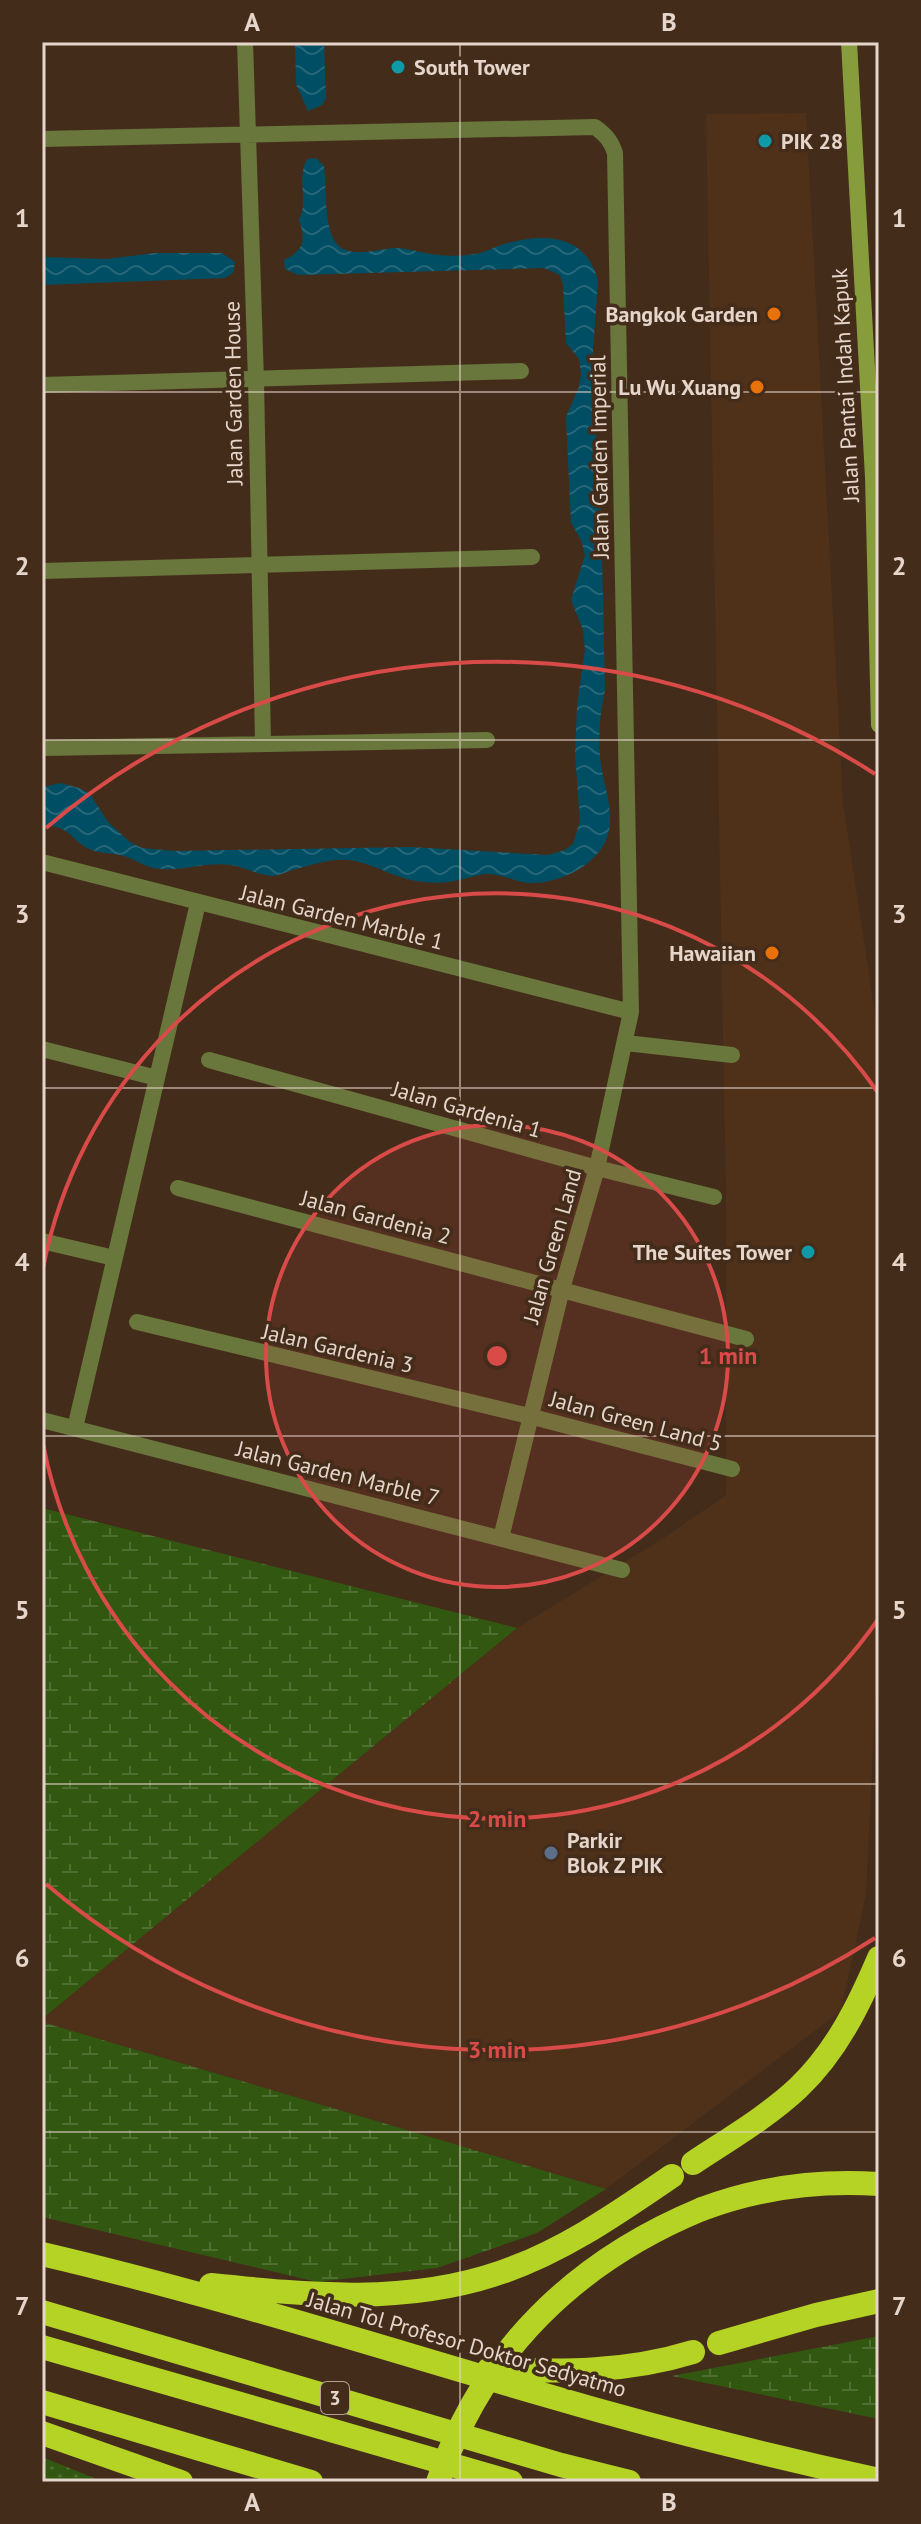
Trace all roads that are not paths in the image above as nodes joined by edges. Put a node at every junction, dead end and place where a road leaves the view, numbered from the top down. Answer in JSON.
{"nodes":[{"id":1,"x":245,"y":42,"type":"edge"},
{"id":2,"x":849,"y":42,"type":"edge"},
{"id":3,"x":249,"y":135,"type":"junction"},
{"id":4,"x":42,"y":139,"type":"edge"},
{"id":5,"x":521,"y":371,"type":"dead end"},
{"id":6,"x":256,"y":380,"type":"junction"},
{"id":7,"x":42,"y":385,"type":"edge"},
{"id":8,"x":532,"y":557,"type":"dead end"},
{"id":9,"x":259,"y":566,"type":"junction"},
{"id":10,"x":42,"y":571,"type":"edge"},
{"id":11,"x":879,"y":725,"type":"edge"},
{"id":12,"x":487,"y":740,"type":"dead end"},
{"id":13,"x":263,"y":743,"type":"junction"},
{"id":14,"x":42,"y":748,"type":"edge"},
{"id":15,"x":42,"y":862,"type":"edge"},
{"id":16,"x":198,"y":903,"type":"junction"},
{"id":17,"x":631,"y":1012,"type":"junction"},
{"id":18,"x":626,"y":1043,"type":"junction"},
{"id":19,"x":42,"y":1049,"type":"edge"},
{"id":20,"x":732,"y":1055,"type":"dead end"},
{"id":21,"x":209,"y":1060,"type":"dead end"},
{"id":22,"x":157,"y":1078,"type":"junction"},
{"id":23,"x":597,"y":1168,"type":"junction"},
{"id":24,"x":178,"y":1188,"type":"dead end"},
{"id":25,"x":714,"y":1197,"type":"dead end"},
{"id":26,"x":42,"y":1241,"type":"edge"},
{"id":27,"x":114,"y":1258,"type":"junction"},
{"id":28,"x":562,"y":1289,"type":"junction"},
{"id":29,"x":137,"y":1322,"type":"dead end"},
{"id":30,"x":746,"y":1339,"type":"dead end"},
{"id":31,"x":529,"y":1416,"type":"junction"},
{"id":32,"x":42,"y":1420,"type":"edge"},
{"id":33,"x":75,"y":1428,"type":"junction"},
{"id":34,"x":732,"y":1469,"type":"dead end"},
{"id":35,"x":501,"y":1538,"type":"junction"},
{"id":36,"x":622,"y":1570,"type":"dead end"},
{"id":37,"x":879,"y":1958,"type":"edge"},
{"id":38,"x":879,"y":2184,"type":"edge"},
{"id":39,"x":42,"y":2254,"type":"edge"},
{"id":40,"x":149,"y":2279,"type":"junction"},
{"id":41,"x":879,"y":2301,"type":"edge"},
{"id":42,"x":42,"y":2312,"type":"edge"},
{"id":43,"x":719,"y":2343,"type":"dead end"},
{"id":44,"x":42,"y":2347,"type":"edge"},
{"id":45,"x":693,"y":2352,"type":"dead end"},
{"id":46,"x":451,"y":2367,"type":"junction"},
{"id":47,"x":42,"y":2402,"type":"edge"},
{"id":48,"x":42,"y":2433,"type":"edge"},
{"id":49,"x":77,"y":2445,"type":"junction"},
{"id":50,"x":879,"y":2480,"type":"edge"},
{"id":51,"x":131,"y":2482,"type":"edge"},
{"id":52,"x":181,"y":2482,"type":"edge"},
{"id":53,"x":311,"y":2482,"type":"edge"},
{"id":54,"x":438,"y":2482,"type":"edge"},
{"id":55,"x":511,"y":2482,"type":"edge"},
{"id":56,"x":629,"y":2482,"type":"edge"}],
"edges":[{"from":1,"to":3,"type":"street","name":"Jalan Garden House"},
{"from":2,"to":11,"type":"main road","name":"Jalan Pantai Indah Kapuk"},
{"from":3,"to":4,"type":"street","name":"Jalan Garden Imperial"},
{"from":3,"to":6,"type":"street","name":"Jalan Garden House"},
{"from":3,"to":17,"type":"street","name":"Jalan Garden Imperial"},
{"from":5,"to":6,"type":"street"},
{"from":6,"to":7,"type":"street"},
{"from":6,"to":9,"type":"street","name":"Jalan Garden House"},
{"from":8,"to":9,"type":"street"},
{"from":9,"to":10,"type":"street"},
{"from":9,"to":13,"type":"street","name":"Jalan Garden House"},
{"from":12,"to":13,"type":"street"},
{"from":13,"to":14,"type":"street"},
{"from":15,"to":16,"type":"street","name":"Jalan Garden Marble 1"},
{"from":16,"to":17,"type":"street","name":"Jalan Garden Marble 1"},
{"from":16,"to":22,"type":"street"},
{"from":17,"to":18,"type":"street","name":"Jalan Green Land"},
{"from":18,"to":20,"type":"street"},
{"from":18,"to":23,"type":"street","name":"Jalan Green Land"},
{"from":19,"to":22,"type":"street"},
{"from":21,"to":23,"type":"street","name":"Jalan Gardenia 1"},
{"from":22,"to":27,"type":"street"},
{"from":23,"to":25,"type":"street","name":"Jalan Gardenia 1"},
{"from":23,"to":28,"type":"street","name":"Jalan Green Land"},
{"from":24,"to":28,"type":"street","name":"Jalan Gardenia 2"},
{"from":26,"to":27,"type":"street"},
{"from":27,"to":33,"type":"street"},
{"from":28,"to":30,"type":"street","name":"Jalan Gardenia 2"},
{"from":28,"to":31,"type":"street","name":"Jalan Green Land"},
{"from":29,"to":31,"type":"street","name":"Jalan Gardenia 3"},
{"from":31,"to":34,"type":"street","name":"Jalan Green Land 5"},
{"from":31,"to":35,"type":"street","name":"Jalan Green Land"},
{"from":32,"to":33,"type":"street","name":"Jalan Garden Marble 7"},
{"from":33,"to":35,"type":"street","name":"Jalan Garden Marble 7"},
{"from":35,"to":36,"type":"street","name":"Jalan Garden Marble 7"},
{"from":37,"to":40,"type":"highway"},
{"from":38,"to":54,"type":"highway","bridge":true},
{"from":39,"to":40,"type":"highway","name":"Jalan Tol Profesor Doktor Sedyatmo"},
{"from":40,"to":46,"type":"highway","name":"Jalan Tol Profesor Doktor Sedyatmo"},
{"from":41,"to":43,"type":"highway"},
{"from":42,"to":56,"type":"highway","number":"3"},
{"from":44,"to":55,"type":"highway","number":"3"},
{"from":45,"to":46,"type":"highway"},
{"from":46,"to":50,"type":"highway","name":"Jalan Tol Profesor Doktor Sedyatmo"},
{"from":47,"to":53,"type":"highway"},
{"from":48,"to":49,"type":"highway"},
{"from":49,"to":51,"type":"highway"},
{"from":49,"to":52,"type":"highway"}]}
